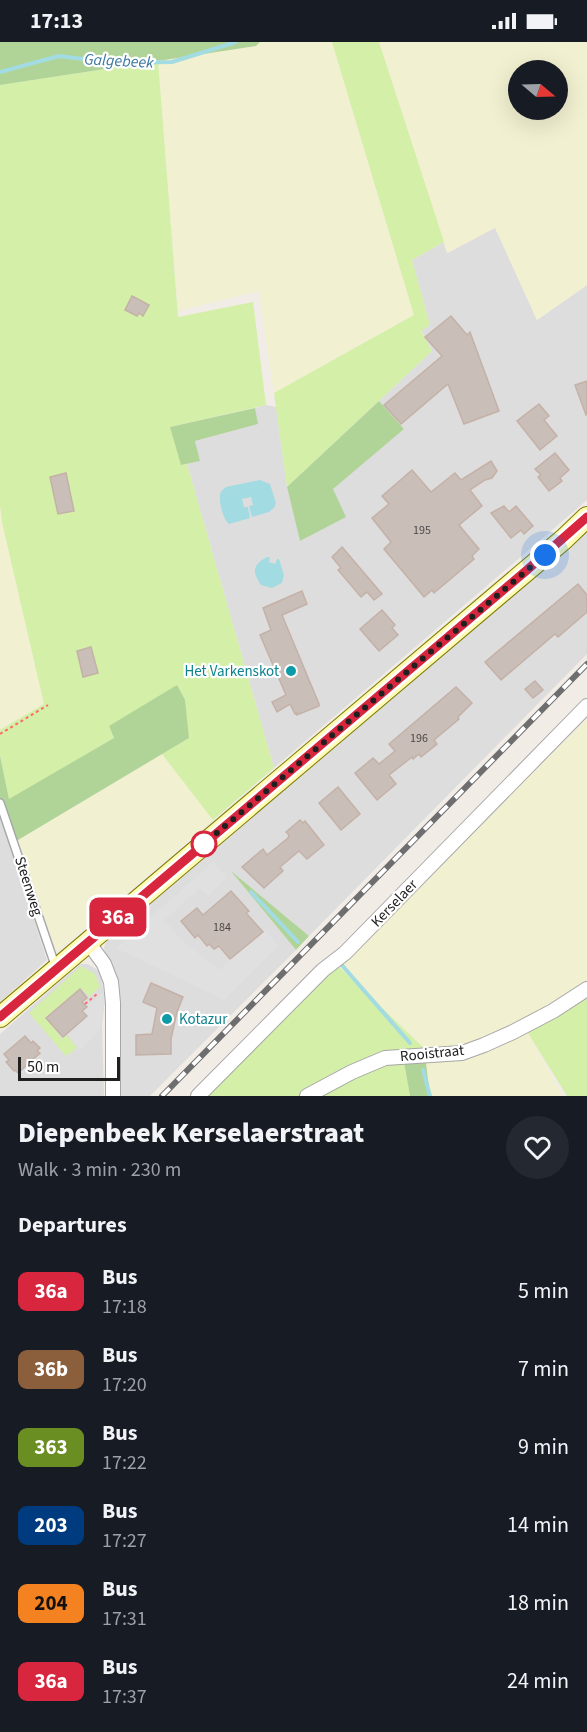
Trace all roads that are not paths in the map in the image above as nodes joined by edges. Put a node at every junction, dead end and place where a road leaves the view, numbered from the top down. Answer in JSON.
{"nodes":[{"id":1,"x":587,"y":518,"type":"edge"},
{"id":2,"x":587,"y":706,"type":"edge"},
{"id":3,"x":0,"y":803,"type":"edge"},
{"id":4,"x":88,"y":942,"type":"junction"},
{"id":5,"x":56,"y":968,"type":"junction"},
{"id":6,"x":587,"y":989,"type":"edge"},
{"id":7,"x":0,"y":1017,"type":"edge"},
{"id":8,"x":113,"y":1096,"type":"edge"},
{"id":9,"x":198,"y":1096,"type":"edge"},
{"id":10,"x":307,"y":1096,"type":"edge"}],
"edges":[{"from":1,"to":4,"type":"main road"},
{"from":2,"to":9,"type":"street","name":"Kerselaer"},
{"from":3,"to":5,"type":"lane","name":"Steenweg"},
{"from":4,"to":5,"type":"main road"},
{"from":4,"to":8,"type":"street"},
{"from":5,"to":7,"type":"main road"},
{"from":6,"to":10,"type":"street","name":"Rooistraat"}]}
